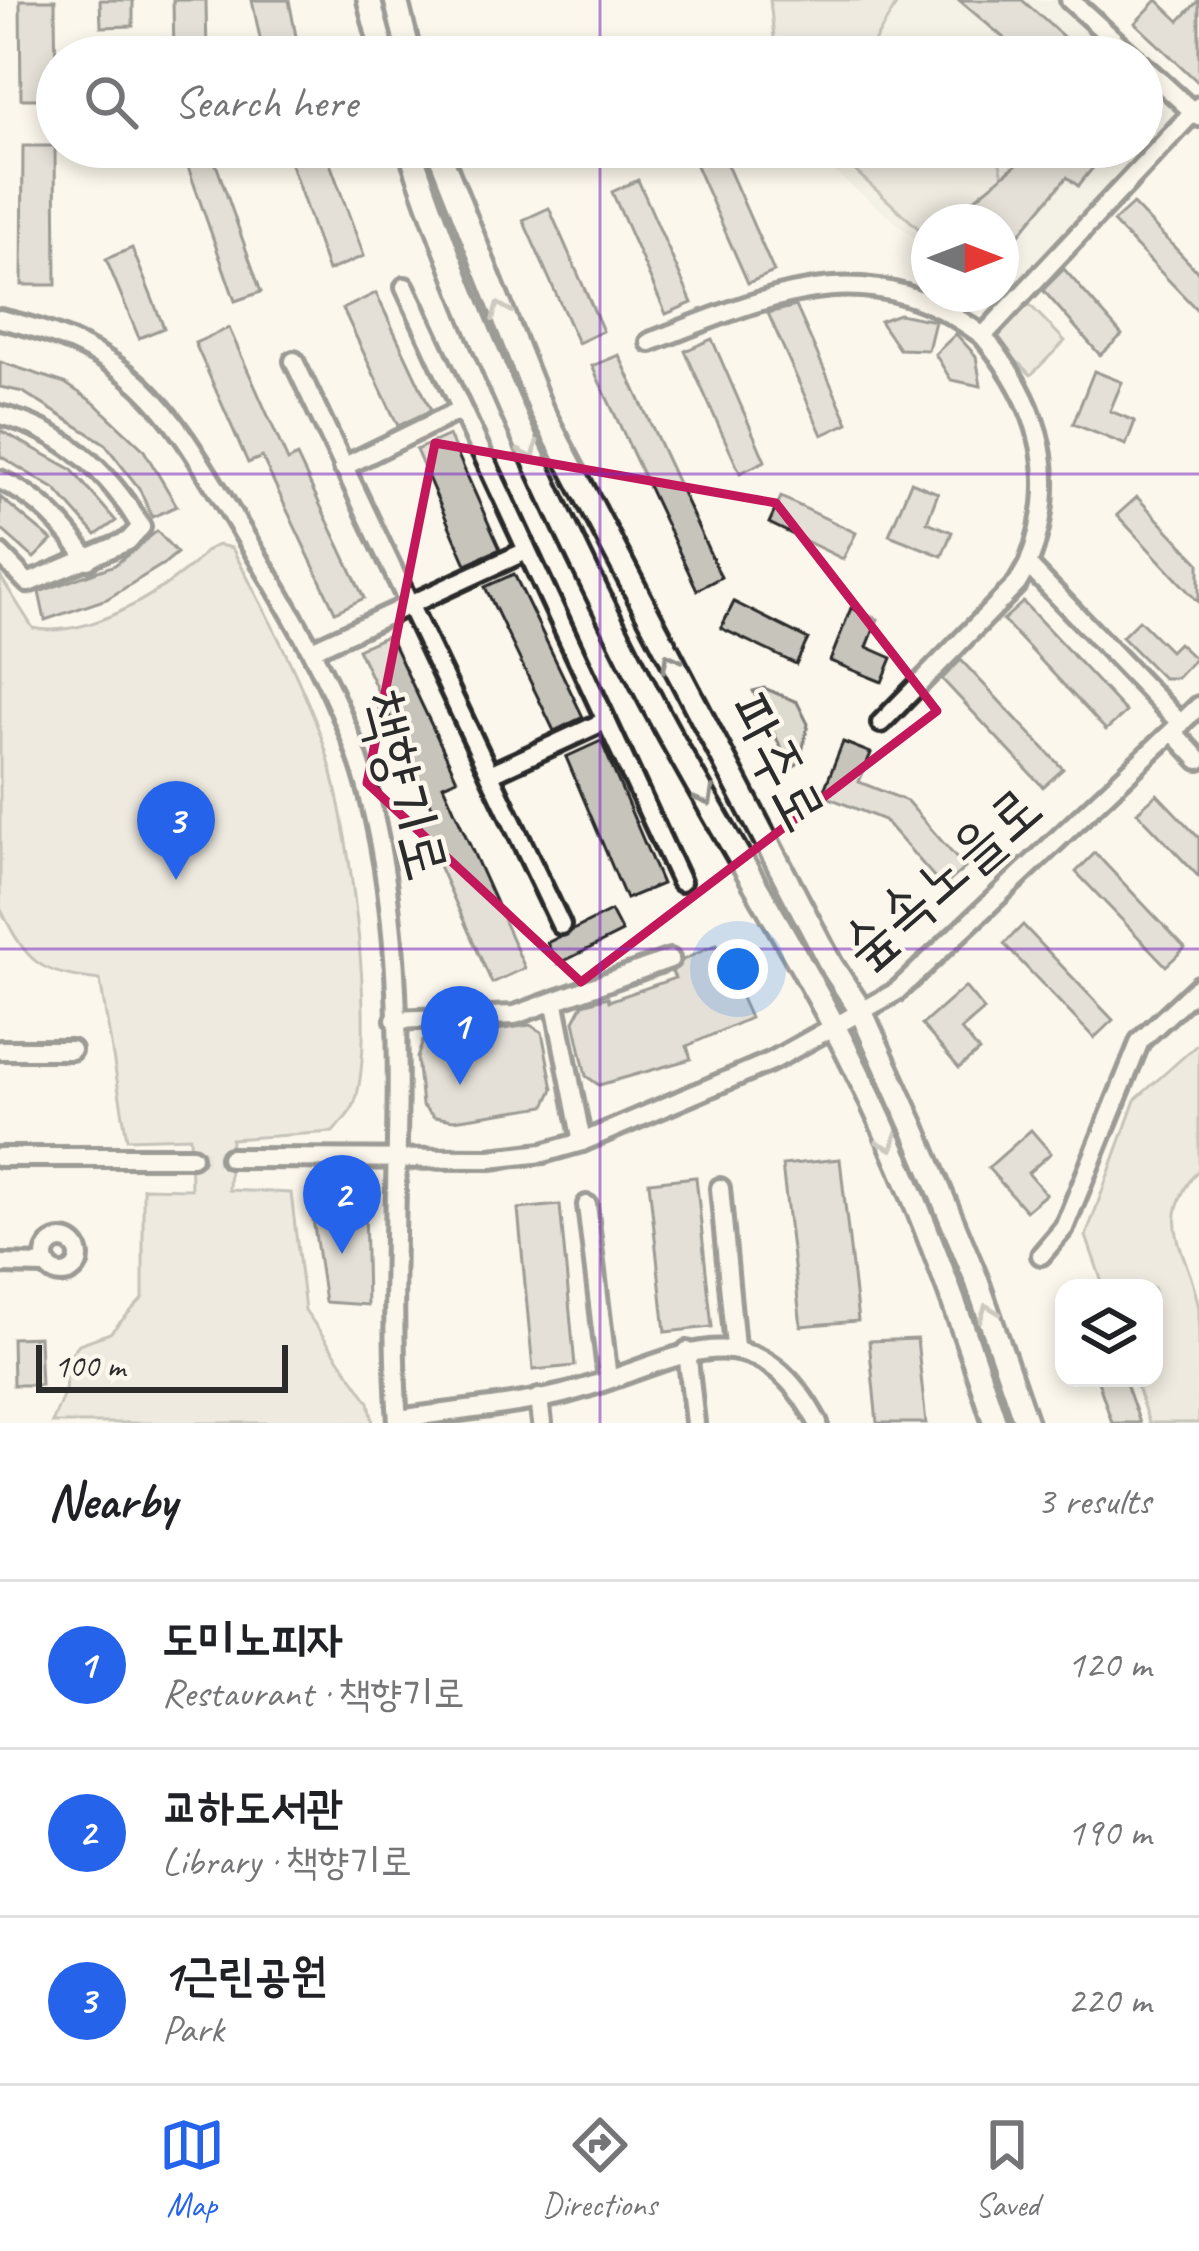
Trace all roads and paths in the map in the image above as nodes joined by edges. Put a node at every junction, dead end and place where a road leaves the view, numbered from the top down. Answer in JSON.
{"nodes":[{"id":1,"x":369,"y":0,"type":"edge"},
{"id":2,"x":396,"y":0,"type":"edge"},
{"id":3,"x":1070,"y":0,"type":"edge"},
{"id":4,"x":378,"y":36,"type":"edge"},
{"id":5,"x":405,"y":36,"type":"edge"},
{"id":6,"x":1110,"y":36,"type":"edge"},
{"id":7,"x":1163,"y":83,"type":"edge"},
{"id":8,"x":1197,"y":112,"type":"edge"},
{"id":9,"x":1163,"y":148,"type":"edge"},
{"id":10,"x":416,"y":168,"type":"edge"},
{"id":11,"x":445,"y":168,"type":"edge"},
{"id":12,"x":1144,"y":168,"type":"edge"},
{"id":13,"x":405,"y":287,"type":"dead end"},
{"id":14,"x":0,"y":319,"type":"edge"},
{"id":15,"x":983,"y":336,"type":"junction"},
{"id":16,"x":650,"y":342,"type":"dead end"},
{"id":17,"x":295,"y":362,"type":"dead end"},
{"id":18,"x":460,"y":410,"type":"junction"},
{"id":19,"x":0,"y":415,"type":"edge"},
{"id":20,"x":343,"y":466,"type":"junction"},
{"id":21,"x":0,"y":480,"type":"edge"},
{"id":22,"x":524,"y":552,"type":"junction"},
{"id":23,"x":0,"y":554,"type":"edge"},
{"id":24,"x":88,"y":560,"type":"junction"},
{"id":25,"x":1028,"y":565,"type":"junction"},
{"id":26,"x":408,"y":606,"type":"junction"},
{"id":27,"x":314,"y":649,"type":"junction"},
{"id":28,"x":1199,"y":706,"type":"edge"},
{"id":29,"x":604,"y":721,"type":"junction"},
{"id":30,"x":881,"y":723,"type":"dead end"},
{"id":31,"x":1177,"y":728,"type":"junction"},
{"id":32,"x":1199,"y":760,"type":"edge"},
{"id":33,"x":490,"y":774,"type":"junction"},
{"id":34,"x":682,"y":882,"type":"dead end"},
{"id":35,"x":561,"y":926,"type":"dead end"},
{"id":36,"x":670,"y":959,"type":"dead end"},
{"id":37,"x":1199,"y":986,"type":"edge"},
{"id":38,"x":555,"y":1004,"type":"junction"},
{"id":39,"x":861,"y":1011,"type":"junction"},
{"id":40,"x":395,"y":1020,"type":"junction"},
{"id":41,"x":834,"y":1025,"type":"junction"},
{"id":42,"x":0,"y":1050,"type":"edge"},
{"id":43,"x":70,"y":1050,"type":"dead end"},
{"id":44,"x":582,"y":1142,"type":"junction"},
{"id":45,"x":398,"y":1156,"type":"junction"},
{"id":46,"x":0,"y":1157,"type":"edge"},
{"id":47,"x":192,"y":1157,"type":"tunnel mouth"},
{"id":48,"x":230,"y":1158,"type":"tunnel mouth"},
{"id":49,"x":720,"y":1189,"type":"dead end"},
{"id":50,"x":586,"y":1205,"type":"dead end"},
{"id":51,"x":1041,"y":1255,"type":"dead end"},
{"id":52,"x":0,"y":1264,"type":"edge"},
{"id":53,"x":46,"y":1265,"type":"dead end"},
{"id":54,"x":735,"y":1347,"type":"junction"},
{"id":55,"x":687,"y":1351,"type":"junction"},
{"id":56,"x":608,"y":1379,"type":"junction"},
{"id":57,"x":539,"y":1398,"type":"junction"},
{"id":58,"x":398,"y":1421,"type":"edge"},
{"id":59,"x":542,"y":1423,"type":"edge"},
{"id":60,"x":695,"y":1423,"type":"edge"},
{"id":61,"x":818,"y":1423,"type":"edge"},
{"id":62,"x":992,"y":1423,"type":"edge"},
{"id":63,"x":1029,"y":1423,"type":"edge"}],
"edges":[{"from":1,"to":4,"type":"main road"},
{"from":2,"to":5,"type":"main road"},
{"from":3,"to":6,"type":"street"},
{"from":7,"to":8,"type":"street"},
{"from":8,"to":9,"type":"street"},
{"from":10,"to":41,"type":"main road","name":"파주로","one_way":true},
{"from":39,"to":11,"type":"main road","name":"파주로","one_way":true},
{"from":12,"to":15,"type":"street"},
{"from":13,"to":18,"type":"street"},
{"from":14,"to":27,"type":"street","name":"책향기로"},
{"from":15,"to":16,"type":"street"},
{"from":15,"to":25,"type":"street"},
{"from":17,"to":20,"type":"street"},
{"from":18,"to":20,"type":"street"},
{"from":18,"to":22,"type":"street"},
{"from":19,"to":24,"type":"street"},
{"from":20,"to":26,"type":"street"},
{"from":21,"to":24,"type":"street"},
{"from":22,"to":26,"type":"street"},
{"from":22,"to":29,"type":"street"},
{"from":23,"to":24,"type":"street"},
{"from":25,"to":30,"type":"street"},
{"from":25,"to":31,"type":"street"},
{"from":26,"to":27,"type":"street"},
{"from":26,"to":33,"type":"street"},
{"from":27,"to":40,"type":"street","name":"책향기로"},
{"from":28,"to":31,"type":"street","name":"숲속노을로"},
{"from":29,"to":33,"type":"street"},
{"from":29,"to":34,"type":"street"},
{"from":31,"to":32,"type":"street"},
{"from":31,"to":39,"type":"street","name":"숲속노을로"},
{"from":33,"to":35,"type":"street"},
{"from":36,"to":38,"type":"street"},
{"from":37,"to":51,"type":"street"},
{"from":38,"to":40,"type":"street"},
{"from":38,"to":44,"type":"street"},
{"from":39,"to":41,"type":"street","name":"숲속노을로"},
{"from":63,"to":39,"type":"main road","name":"파주로","one_way":true},
{"from":40,"to":45,"type":"street","name":"책향기로"},
{"from":41,"to":44,"type":"street","name":"숲속노을로"},
{"from":41,"to":62,"type":"main road","name":"파주로","one_way":true},
{"from":42,"to":43,"type":"street"},
{"from":44,"to":45,"type":"street","name":"숲속노을로"},
{"from":45,"to":48,"type":"street","name":"숲속노을로"},
{"from":45,"to":58,"type":"street","name":"책향기로"},
{"from":46,"to":47,"type":"street"},
{"from":49,"to":54,"type":"street"},
{"from":50,"to":56,"type":"street"},
{"from":52,"to":53,"type":"street"},
{"from":54,"to":55,"type":"street"},
{"from":54,"to":61,"type":"street"},
{"from":55,"to":56,"type":"street"},
{"from":55,"to":60,"type":"street"},
{"from":56,"to":57,"type":"street"},
{"from":57,"to":58,"type":"street"},
{"from":57,"to":59,"type":"street"}]}
